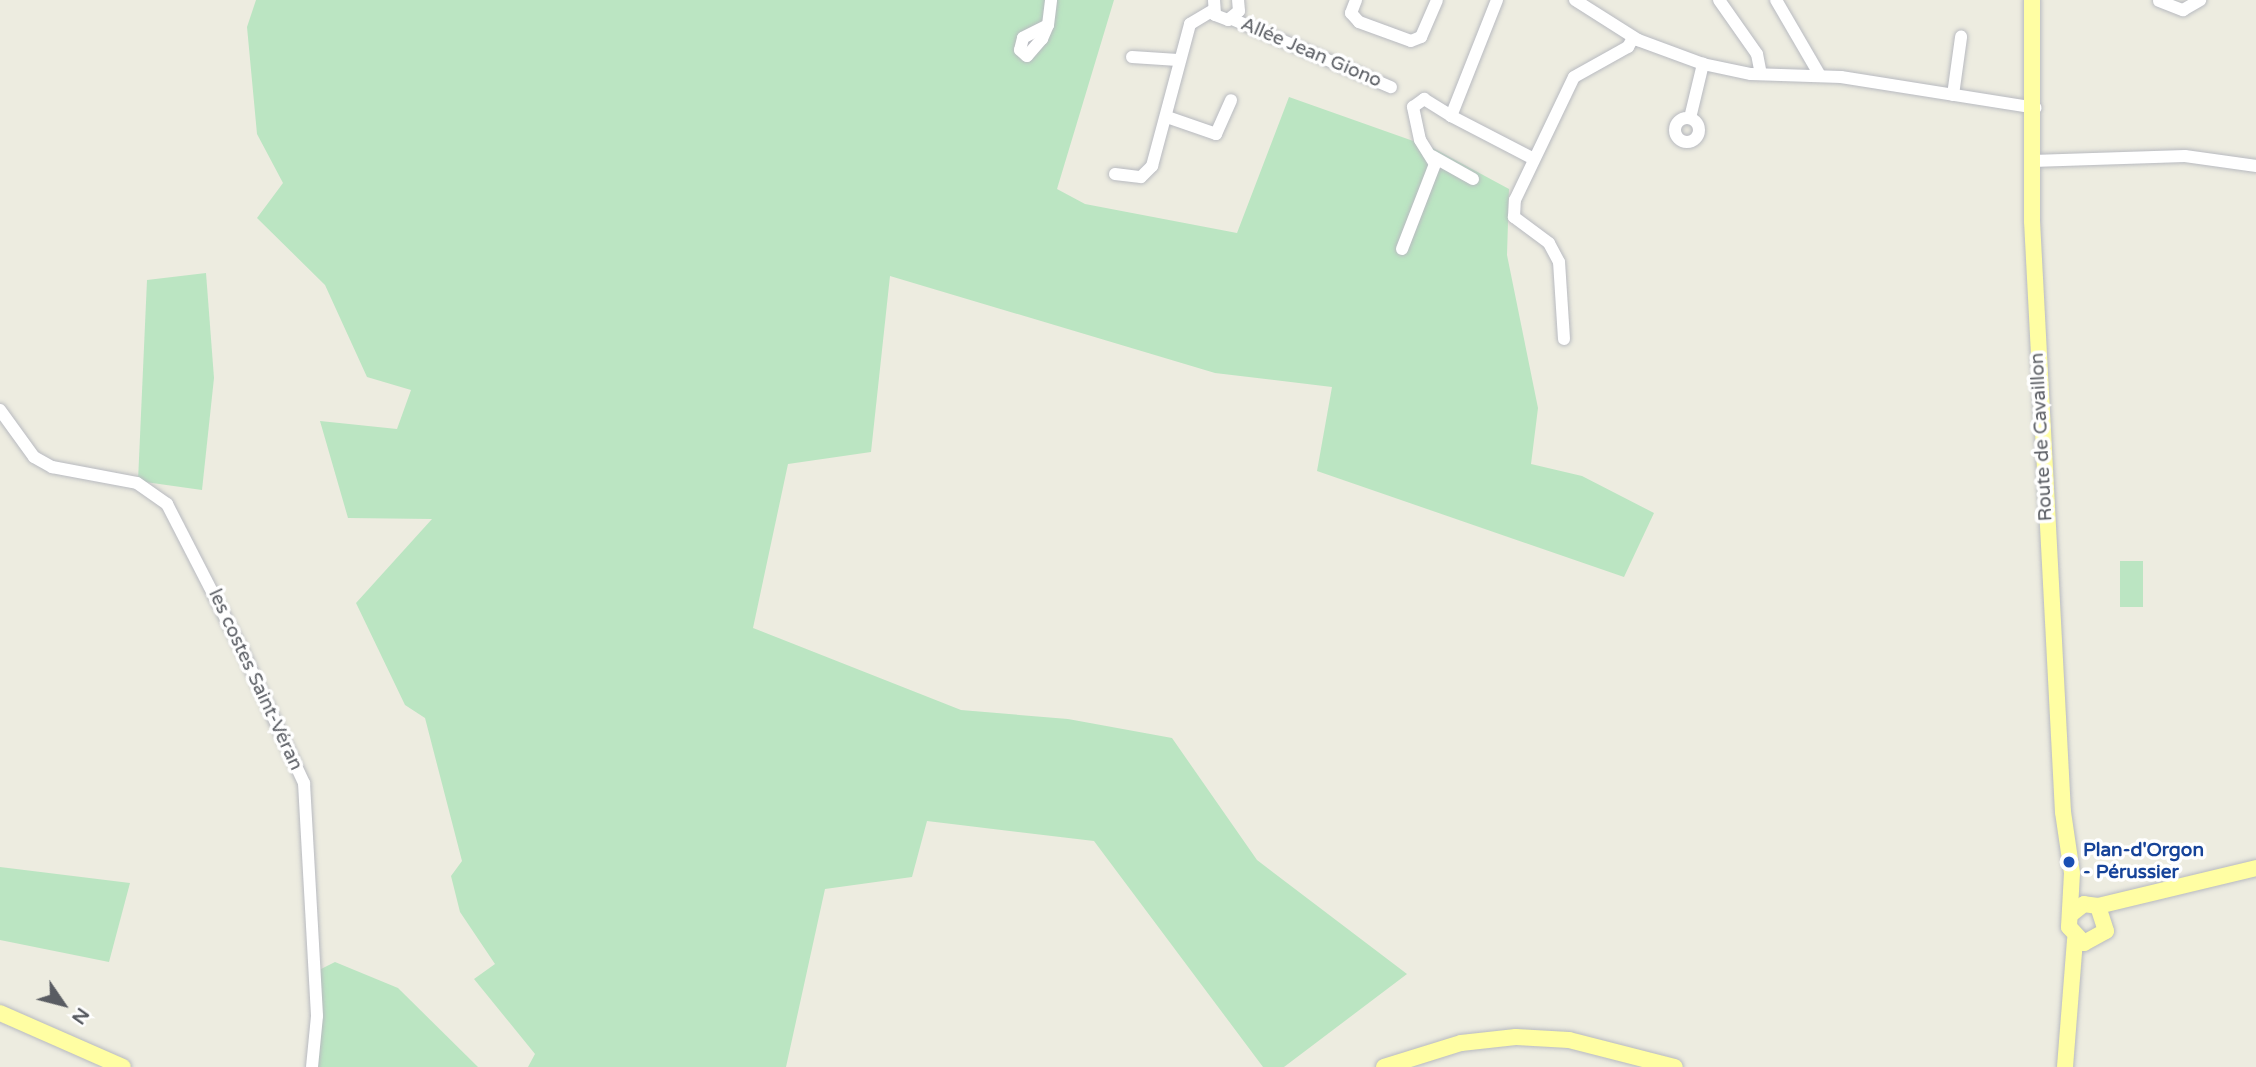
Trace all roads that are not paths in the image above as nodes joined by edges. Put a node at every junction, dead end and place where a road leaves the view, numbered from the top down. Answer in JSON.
{"nodes":[{"id":1,"x":1051,"y":0,"type":"edge"},
{"id":2,"x":1238,"y":0,"type":"edge"},
{"id":3,"x":1356,"y":0,"type":"edge"},
{"id":4,"x":1437,"y":0,"type":"edge"},
{"id":5,"x":1497,"y":0,"type":"edge"},
{"id":6,"x":1575,"y":0,"type":"edge"},
{"id":7,"x":1719,"y":0,"type":"edge"},
{"id":8,"x":1776,"y":0,"type":"edge"},
{"id":9,"x":2032,"y":0,"type":"edge"},
{"id":10,"x":2150,"y":0,"type":"edge"},
{"id":11,"x":2159,"y":0,"type":"edge"},
{"id":12,"x":2200,"y":0,"type":"edge"},
{"id":13,"x":1213,"y":3,"type":"edge"},
{"id":14,"x":1232,"y":19,"type":"junction"},
{"id":15,"x":1048,"y":25,"type":"dead end"},
{"id":16,"x":1961,"y":37,"type":"dead end"},
{"id":17,"x":1633,"y":38,"type":"junction"},
{"id":18,"x":1132,"y":57,"type":"dead end"},
{"id":19,"x":1178,"y":60,"type":"junction"},
{"id":20,"x":1703,"y":64,"type":"junction"},
{"id":21,"x":1762,"y":74,"type":"junction"},
{"id":22,"x":1819,"y":74,"type":"junction"},
{"id":23,"x":1391,"y":87,"type":"dead end"},
{"id":24,"x":1953,"y":95,"type":"junction"},
{"id":25,"x":1231,"y":100,"type":"dead end"},
{"id":26,"x":2036,"y":108,"type":"junction"},
{"id":27,"x":1451,"y":116,"type":"junction"},
{"id":28,"x":1167,"y":117,"type":"junction"},
{"id":29,"x":1690,"y":118,"type":"dead end"},
{"id":30,"x":1432,"y":156,"type":"junction"},
{"id":31,"x":1532,"y":158,"type":"junction"},
{"id":32,"x":2032,"y":162,"type":"junction"},
{"id":33,"x":2256,"y":166,"type":"edge"},
{"id":34,"x":1115,"y":174,"type":"dead end"},
{"id":35,"x":1473,"y":179,"type":"dead end"},
{"id":36,"x":1402,"y":249,"type":"dead end"},
{"id":37,"x":1564,"y":339,"type":"dead end"},
{"id":38,"x":0,"y":410,"type":"edge"},
{"id":39,"x":2256,"y":867,"type":"edge"},
{"id":40,"x":2071,"y":873,"type":"junction"},
{"id":41,"x":2143,"y":894,"type":"junction"},
{"id":42,"x":2094,"y":905,"type":"junction"},
{"id":43,"x":2071,"y":914,"type":"junction"},
{"id":44,"x":2108,"y":925,"type":"junction"},
{"id":45,"x":2075,"y":939,"type":"junction"},
{"id":46,"x":2094,"y":942,"type":"junction"},
{"id":47,"x":2073,"y":983,"type":"junction"},
{"id":48,"x":0,"y":1013,"type":"edge"},
{"id":49,"x":1670,"y":1066,"type":"edge"},
{"id":50,"x":123,"y":1067,"type":"edge"},
{"id":51,"x":312,"y":1067,"type":"edge"},
{"id":52,"x":1384,"y":1067,"type":"edge"},
{"id":53,"x":2065,"y":1067,"type":"edge"}],
"edges":[{"from":1,"to":15,"type":"street"},
{"from":2,"to":14,"type":"street"},
{"from":3,"to":4,"type":"street"},
{"from":5,"to":27,"type":"street"},
{"from":6,"to":17,"type":"street"},
{"from":7,"to":21,"type":"street"},
{"from":8,"to":22,"type":"street"},
{"from":9,"to":26,"type":"main road","name":"Route de Cavaillon"},
{"from":10,"to":11,"type":"street"},
{"from":11,"to":12,"type":"street"},
{"from":13,"to":14,"type":"street","name":"Allée Jean Giono"},
{"from":13,"to":19,"type":"street"},
{"from":14,"to":23,"type":"street","name":"Allée Jean Giono"},
{"from":16,"to":24,"type":"street"},
{"from":17,"to":20,"type":"street"},
{"from":17,"to":31,"type":"street"},
{"from":18,"to":19,"type":"street"},
{"from":19,"to":28,"type":"street"},
{"from":20,"to":21,"type":"street"},
{"from":20,"to":29,"type":"street"},
{"from":21,"to":22,"type":"street"},
{"from":22,"to":24,"type":"street"},
{"from":24,"to":26,"type":"street"},
{"from":25,"to":28,"type":"street"},
{"from":26,"to":32,"type":"main road","name":"Route de Cavaillon"},
{"from":27,"to":30,"type":"street"},
{"from":27,"to":31,"type":"street"},
{"from":28,"to":34,"type":"street"},
{"from":30,"to":35,"type":"street"},
{"from":30,"to":36,"type":"street"},
{"from":31,"to":37,"type":"street"},
{"from":32,"to":33,"type":"street"},
{"from":32,"to":40,"type":"main road","name":"Route de Cavaillon"},
{"from":38,"to":51,"type":"street","name":"les costes Saint-Véran"},
{"from":39,"to":41,"type":"main road"},
{"from":40,"to":42,"type":"main road","name":"Route de Cavaillon"},
{"from":40,"to":43,"type":"main road","name":"Route de Cavaillon"},
{"from":41,"to":42,"type":"main road"},
{"from":41,"to":44,"type":"main road"},
{"from":42,"to":43,"type":"main road"},
{"from":42,"to":44,"type":"main road"},
{"from":43,"to":45,"type":"main road"},
{"from":44,"to":46,"type":"main road"},
{"from":45,"to":46,"type":"main road"},
{"from":45,"to":47,"type":"main road"},
{"from":46,"to":47,"type":"main road"},
{"from":47,"to":53,"type":"main road"},
{"from":48,"to":50,"type":"main road"},
{"from":49,"to":52,"type":"main road"}]}
